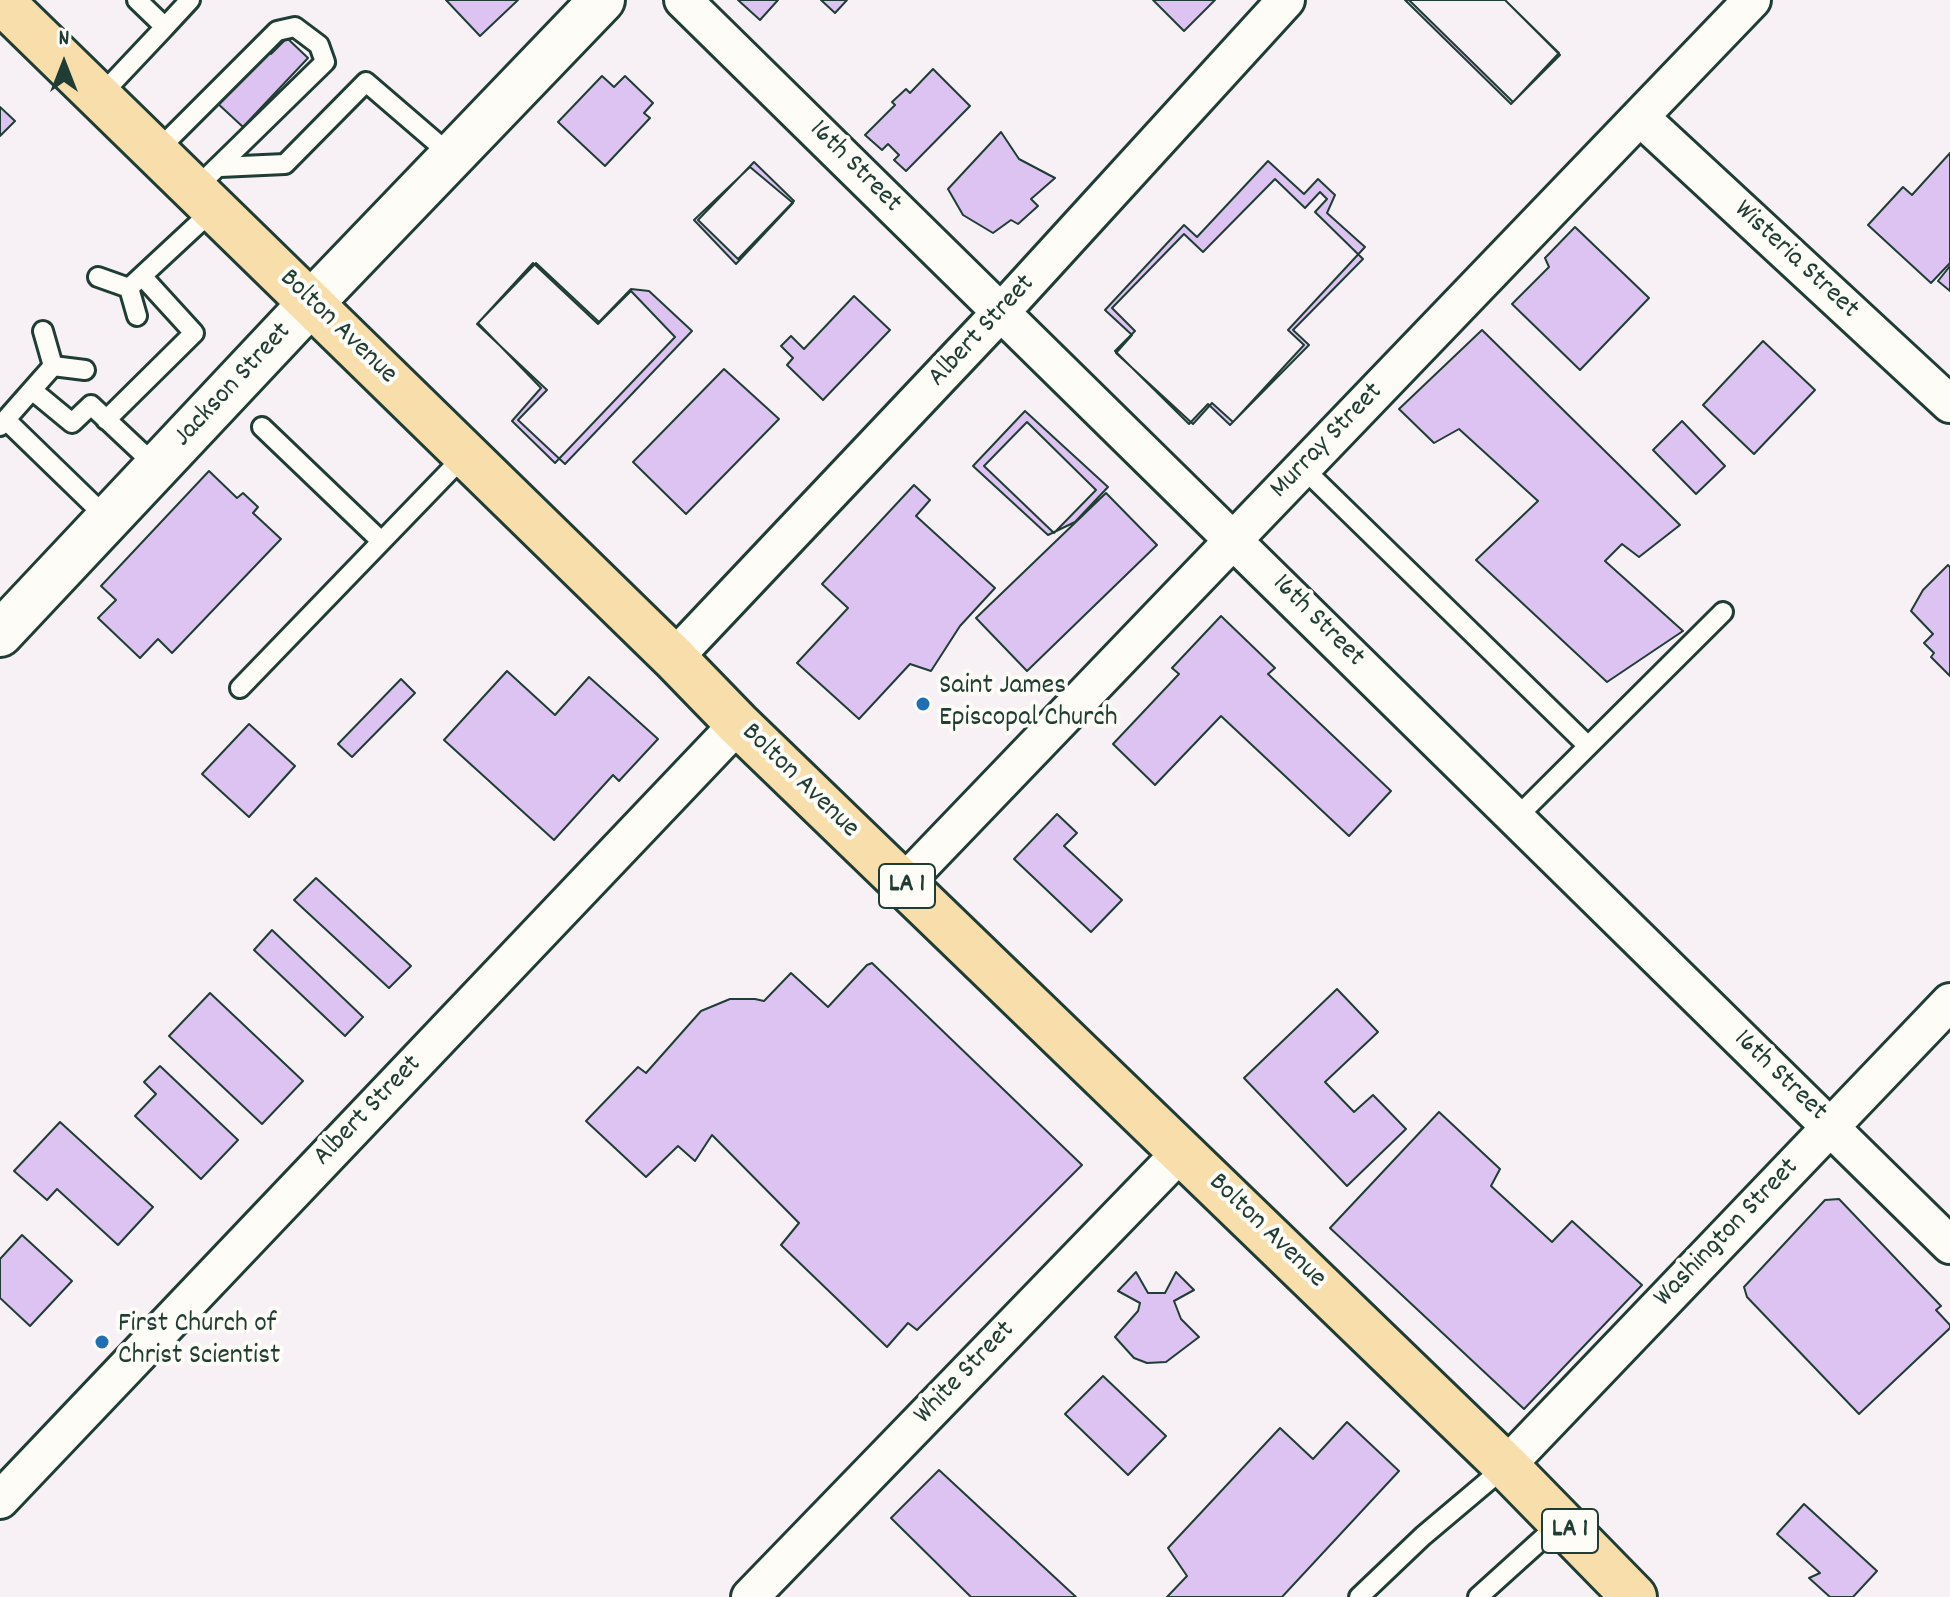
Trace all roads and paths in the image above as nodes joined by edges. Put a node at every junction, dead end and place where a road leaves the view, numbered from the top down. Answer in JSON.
{"nodes":[{"id":1,"x":0,"y":0,"type":"edge"},
{"id":2,"x":137,"y":0,"type":"edge"},
{"id":3,"x":190,"y":0,"type":"edge"},
{"id":4,"x":602,"y":0,"type":"edge"},
{"id":5,"x":683,"y":0,"type":"edge"},
{"id":6,"x":1286,"y":0,"type":"edge"},
{"id":7,"x":1752,"y":0,"type":"edge"},
{"id":8,"x":165,"y":27,"type":"junction"},
{"id":9,"x":99,"y":97,"type":"junction"},
{"id":10,"x":1640,"y":117,"type":"junction"},
{"id":11,"x":156,"y":152,"type":"junction"},
{"id":12,"x":452,"y":156,"type":"junction"},
{"id":13,"x":209,"y":189,"type":"junction"},
{"id":14,"x":98,"y":277,"type":"dead end"},
{"id":15,"x":136,"y":282,"type":"junction"},
{"id":16,"x":311,"y":303,"type":"junction"},
{"id":17,"x":1001,"y":312,"type":"junction"},
{"id":18,"x":137,"y":316,"type":"dead end"},
{"id":19,"x":43,"y":331,"type":"dead end"},
{"id":20,"x":53,"y":366,"type":"junction"},
{"id":21,"x":85,"y":370,"type":"dead end"},
{"id":22,"x":32,"y":390,"type":"junction"},
{"id":23,"x":1950,"y":404,"type":"edge"},
{"id":24,"x":106,"y":420,"type":"junction"},
{"id":25,"x":3,"y":423,"type":"edge"},
{"id":26,"x":262,"y":427,"type":"dead end"},
{"id":27,"x":466,"y":454,"type":"junction"},
{"id":28,"x":157,"y":467,"type":"junction"},
{"id":29,"x":1303,"y":468,"type":"junction"},
{"id":30,"x":108,"y":519,"type":"junction"},
{"id":31,"x":1233,"y":540,"type":"junction"},
{"id":32,"x":381,"y":541,"type":"junction"},
{"id":33,"x":1723,"y":612,"type":"dead end"},
{"id":34,"x":3,"y":626,"type":"edge"},
{"id":35,"x":674,"y":658,"type":"junction"},
{"id":36,"x":240,"y":688,"type":"dead end"},
{"id":37,"x":738,"y":724,"type":"junction"},
{"id":38,"x":1588,"y":746,"type":"junction"},
{"id":39,"x":1516,"y":818,"type":"junction"},
{"id":40,"x":904,"y":883,"type":"junction"},
{"id":41,"x":1950,"y":1002,"type":"edge"},
{"id":42,"x":1830,"y":1127,"type":"junction"},
{"id":43,"x":1182,"y":1151,"type":"junction"},
{"id":44,"x":1950,"y":1245,"type":"edge"},
{"id":45,"x":1506,"y":1466,"type":"junction"},
{"id":46,"x":0,"y":1500,"type":"edge"},
{"id":47,"x":1561,"y":1522,"type":"junction"},
{"id":48,"x":1621,"y":1593,"type":"edge"},
{"id":49,"x":750,"y":1597,"type":"edge"},
{"id":50,"x":1359,"y":1597,"type":"edge"},
{"id":51,"x":1478,"y":1597,"type":"edge"}],
"edges":[{"from":1,"to":9,"type":"main road","name":"Bolton Avenue"},
{"from":2,"to":8,"type":"lane"},
{"from":3,"to":8,"type":"lane"},
{"from":4,"to":12,"type":"main road","name":"Jackson Street"},
{"from":5,"to":17,"type":"street","name":"16th Street"},
{"from":6,"to":17,"type":"street","name":"Albert Street"},
{"from":7,"to":10,"type":"street","name":"Murray Street"},
{"from":8,"to":9,"type":"lane"},
{"from":9,"to":11,"type":"main road","name":"Bolton Avenue"},
{"from":10,"to":23,"type":"street","name":"Wisteria Street"},
{"from":10,"to":29,"type":"street","name":"Murray Street"},
{"from":11,"to":13,"type":"main road","name":"Bolton Avenue"},
{"from":11,"to":13,"type":"lane"},
{"from":12,"to":13,"type":"lane"},
{"from":12,"to":16,"type":"main road","name":"Jackson Street"},
{"from":13,"to":15,"type":"lane"},
{"from":13,"to":16,"type":"main road","name":"Bolton Avenue"},
{"from":14,"to":15,"type":"lane"},
{"from":15,"to":18,"type":"lane"},
{"from":15,"to":24,"type":"lane"},
{"from":16,"to":27,"type":"main road","name":"Bolton Avenue","number":"LA 1"},
{"from":16,"to":28,"type":"main road","name":"Jackson Street"},
{"from":17,"to":31,"type":"street","name":"16th Street"},
{"from":17,"to":35,"type":"street","name":"Albert Street"},
{"from":19,"to":20,"type":"lane"},
{"from":20,"to":21,"type":"lane"},
{"from":20,"to":22,"type":"lane"},
{"from":22,"to":24,"type":"lane"},
{"from":22,"to":25,"type":"lane"},
{"from":24,"to":28,"type":"lane"},
{"from":25,"to":30,"type":"lane"},
{"from":26,"to":32,"type":"lane"},
{"from":27,"to":32,"type":"lane"},
{"from":27,"to":35,"type":"main road","name":"Bolton Avenue","number":"LA 1"},
{"from":28,"to":30,"type":"main road","name":"Jackson Street"},
{"from":29,"to":31,"type":"street","name":"Murray Street"},
{"from":29,"to":38,"type":"lane"},
{"from":30,"to":34,"type":"main road","name":"Jackson Street"},
{"from":31,"to":39,"type":"street","name":"16th Street"},
{"from":31,"to":40,"type":"street","name":"Murray Street"},
{"from":32,"to":36,"type":"lane"},
{"from":33,"to":38,"type":"lane"},
{"from":35,"to":37,"type":"main road","name":"Bolton Avenue","number":"LA 1"},
{"from":37,"to":40,"type":"main road","name":"Bolton Avenue","number":"LA 1"},
{"from":37,"to":46,"type":"street","name":"Albert Street"},
{"from":38,"to":39,"type":"lane"},
{"from":39,"to":42,"type":"street","name":"16th Street"},
{"from":40,"to":43,"type":"main road","name":"Bolton Avenue","number":"LA 1"},
{"from":41,"to":42,"type":"street","name":"Washington Street"},
{"from":42,"to":44,"type":"street","name":"16th Street"},
{"from":42,"to":45,"type":"street","name":"Washington Street"},
{"from":43,"to":45,"type":"main road","name":"Bolton Avenue","number":"LA 1"},
{"from":43,"to":49,"type":"street","name":"White Street"},
{"from":45,"to":47,"type":"main road","name":"Bolton Avenue","number":"LA 1"},
{"from":45,"to":50,"type":"lane"},
{"from":47,"to":48,"type":"main road","name":"Bolton Avenue","number":"LA 1"},
{"from":47,"to":51,"type":"lane"}]}
